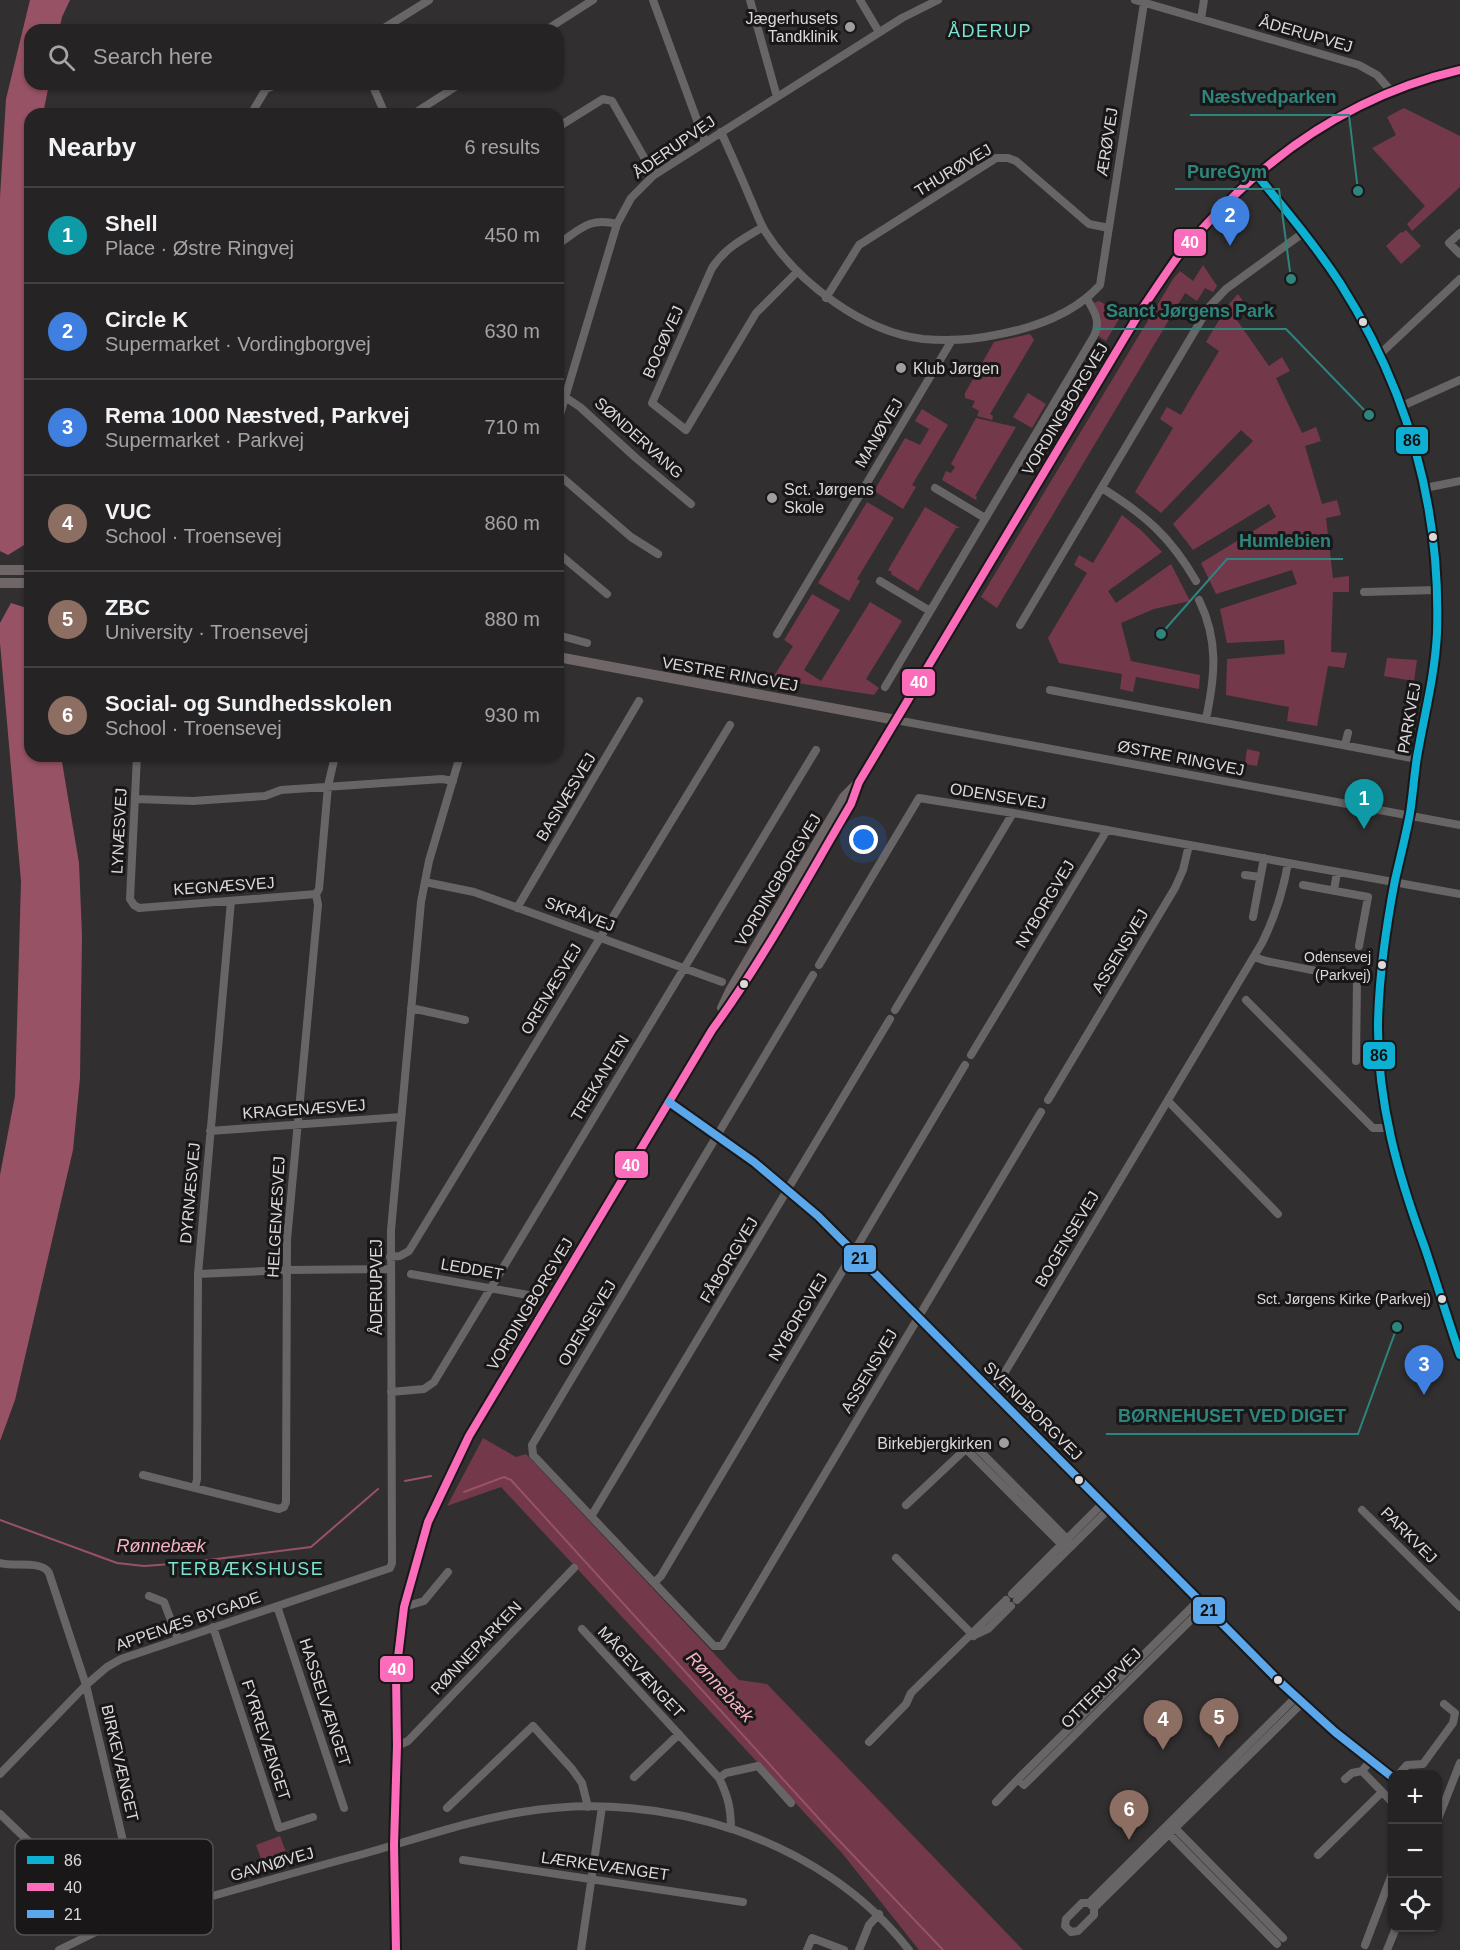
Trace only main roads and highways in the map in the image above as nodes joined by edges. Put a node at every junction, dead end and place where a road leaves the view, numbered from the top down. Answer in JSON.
{"nodes":[{"id":1,"x":0,"y":570,"type":"edge"},
{"id":2,"x":24,"y":570,"type":"edge"},
{"id":3,"x":24,"y":582,"type":"edge"},
{"id":4,"x":0,"y":583,"type":"edge"},
{"id":5,"x":564,"y":658,"type":"edge"},
{"id":6,"x":896,"y":720,"type":"joint"},
{"id":7,"x":396,"y":1950,"type":"edge"}],
"edges":[{"from":1,"to":2,"type":"main road"},
{"from":3,"to":4,"type":"main road"},
{"from":5,"to":6,"type":"main road","name":"VESTRE RINGVEJ"},
{"from":6,"to":7,"type":"main road","name":"VORDINGBORGVEJ"}]}
